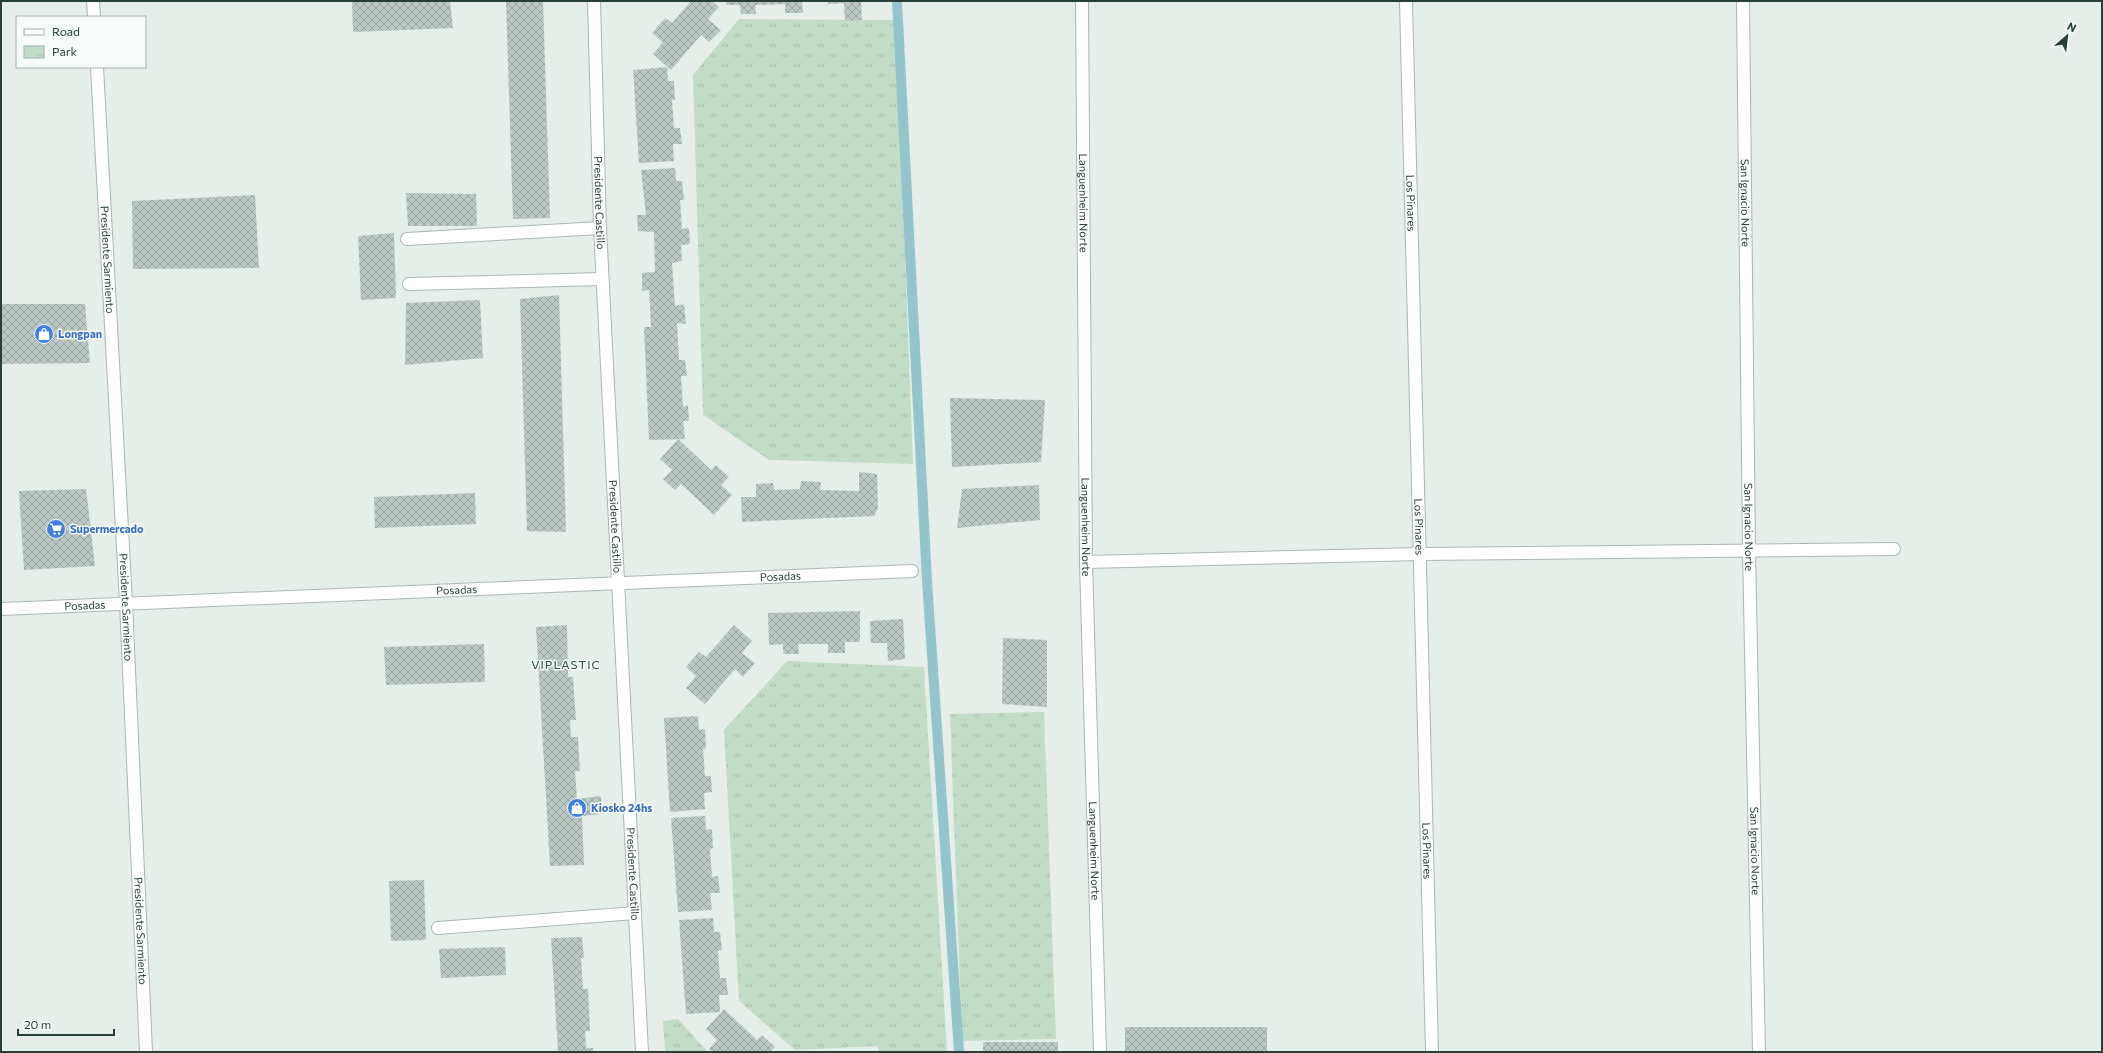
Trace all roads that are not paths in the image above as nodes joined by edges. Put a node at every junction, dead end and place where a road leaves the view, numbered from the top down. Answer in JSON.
{"nodes":[{"id":1,"x":93,"y":1,"type":"edge"},
{"id":2,"x":594,"y":1,"type":"edge"},
{"id":3,"x":1082,"y":1,"type":"edge"},
{"id":4,"x":1406,"y":1,"type":"edge"},
{"id":5,"x":1743,"y":1,"type":"edge"},
{"id":6,"x":94,"y":16,"type":"edge"},
{"id":7,"x":97,"y":68,"type":"edge"},
{"id":8,"x":600,"y":228,"type":"junction"},
{"id":9,"x":407,"y":239,"type":"dead end"},
{"id":10,"x":602,"y":279,"type":"junction"},
{"id":11,"x":409,"y":284,"type":"dead end"},
{"id":12,"x":1894,"y":549,"type":"dead end"},
{"id":13,"x":1749,"y":550,"type":"junction"},
{"id":14,"x":1421,"y":554,"type":"junction"},
{"id":15,"x":1086,"y":562,"type":"junction"},
{"id":16,"x":912,"y":571,"type":"dead end"},
{"id":17,"x":618,"y":583,"type":"junction"},
{"id":18,"x":126,"y":603,"type":"junction"},
{"id":19,"x":1,"y":608,"type":"edge"},
{"id":20,"x":635,"y":913,"type":"junction"},
{"id":21,"x":438,"y":928,"type":"dead end"},
{"id":22,"x":146,"y":1052,"type":"edge"},
{"id":23,"x":642,"y":1052,"type":"edge"},
{"id":24,"x":1100,"y":1052,"type":"edge"},
{"id":25,"x":1432,"y":1052,"type":"edge"},
{"id":26,"x":1759,"y":1052,"type":"edge"}],
"edges":[{"from":1,"to":6,"type":"street"},
{"from":2,"to":8,"type":"street","name":"Presidente Castillo"},
{"from":3,"to":15,"type":"street","name":"Languenheim Norte"},
{"from":4,"to":14,"type":"street","name":"Los Pinares"},
{"from":5,"to":13,"type":"street","name":"San Ignacio Norte"},
{"from":7,"to":18,"type":"street","name":"Presidente Sarmiento"},
{"from":8,"to":9,"type":"street"},
{"from":8,"to":10,"type":"street","name":"Presidente Castillo"},
{"from":10,"to":11,"type":"street"},
{"from":10,"to":17,"type":"street","name":"Presidente Castillo"},
{"from":12,"to":13,"type":"street"},
{"from":13,"to":14,"type":"street"},
{"from":13,"to":26,"type":"street","name":"San Ignacio Norte"},
{"from":14,"to":15,"type":"street"},
{"from":14,"to":25,"type":"street","name":"Los Pinares"},
{"from":15,"to":24,"type":"street","name":"Languenheim Norte"},
{"from":16,"to":17,"type":"street","name":"Posadas"},
{"from":17,"to":18,"type":"street","name":"Posadas"},
{"from":17,"to":20,"type":"street","name":"Presidente Castillo"},
{"from":18,"to":19,"type":"street","name":"Posadas"},
{"from":18,"to":22,"type":"street","name":"Presidente Sarmiento"},
{"from":20,"to":21,"type":"street"},
{"from":20,"to":23,"type":"street","name":"Presidente Castillo"}]}
